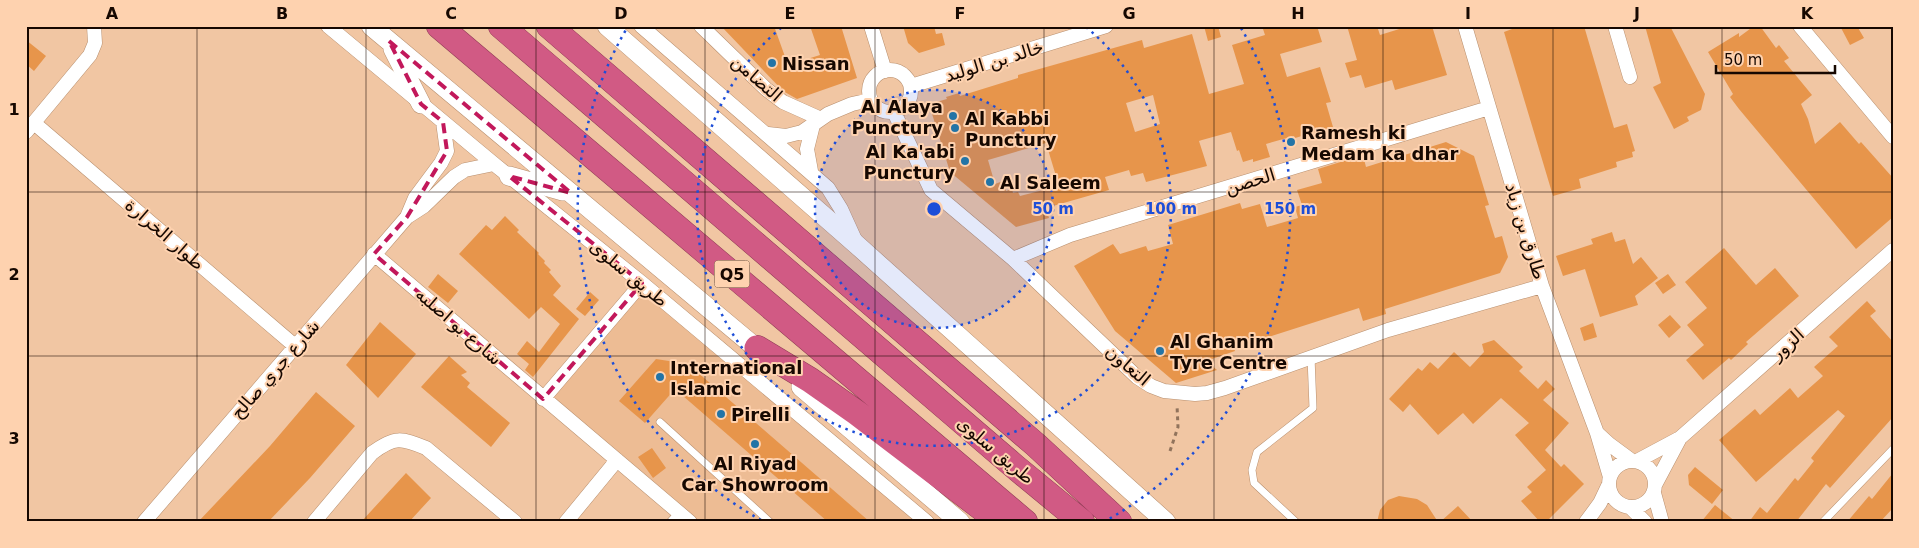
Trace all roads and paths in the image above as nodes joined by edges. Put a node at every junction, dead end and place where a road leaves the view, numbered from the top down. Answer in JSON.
{"nodes":[{"id":1,"x":94,"y":26,"type":"edge"},
{"id":2,"x":328,"y":26,"type":"edge"},
{"id":3,"x":371,"y":26,"type":"edge"},
{"id":4,"x":439,"y":26,"type":"edge"},
{"id":5,"x":501,"y":26,"type":"edge"},
{"id":6,"x":549,"y":26,"type":"edge"},
{"id":7,"x":607,"y":26,"type":"edge"},
{"id":8,"x":641,"y":26,"type":"edge"},
{"id":9,"x":701,"y":26,"type":"edge"},
{"id":10,"x":871,"y":26,"type":"edge"},
{"id":11,"x":1106,"y":26,"type":"edge"},
{"id":12,"x":1466,"y":26,"type":"edge"},
{"id":13,"x":1615,"y":26,"type":"edge"},
{"id":14,"x":1800,"y":26,"type":"edge"},
{"id":15,"x":389,"y":41,"type":"junction"},
{"id":16,"x":885,"y":71,"type":"junction"},
{"id":17,"x":1630,"y":77,"type":"dead end"},
{"id":18,"x":911,"y":86,"type":"junction"},
{"id":19,"x":870,"y":100,"type":"junction"},
{"id":20,"x":421,"y":104,"type":"junction"},
{"id":21,"x":1489,"y":108,"type":"junction"},
{"id":22,"x":894,"y":112,"type":"junction"},
{"id":23,"x":443,"y":122,"type":"junction"},
{"id":24,"x":817,"y":122,"type":"junction"},
{"id":25,"x":30,"y":127,"type":"edge"},
{"id":26,"x":767,"y":134,"type":"junction"},
{"id":27,"x":1893,"y":137,"type":"edge"},
{"id":28,"x":494,"y":164,"type":"junction"},
{"id":29,"x":811,"y":171,"type":"junction"},
{"id":30,"x":509,"y":176,"type":"junction"},
{"id":31,"x":571,"y":193,"type":"junction"},
{"id":32,"x":407,"y":217,"type":"junction"},
{"id":33,"x":857,"y":245,"type":"junction"},
{"id":34,"x":1893,"y":250,"type":"edge"},
{"id":35,"x":374,"y":254,"type":"junction"},
{"id":36,"x":1013,"y":259,"type":"junction"},
{"id":37,"x":642,"y":283,"type":"junction"},
{"id":38,"x":1542,"y":286,"type":"junction"},
{"id":39,"x":295,"y":346,"type":"junction"},
{"id":40,"x":757,"y":348,"type":"junction"},
{"id":41,"x":1311,"y":357,"type":"junction"},
{"id":42,"x":1177,"y":393,"type":"junction"},
{"id":43,"x":543,"y":399,"type":"junction"},
{"id":44,"x":660,"y":422,"type":"dead end"},
{"id":45,"x":1597,"y":433,"type":"junction"},
{"id":46,"x":1680,"y":438,"type":"junction"},
{"id":47,"x":1893,"y":449,"type":"edge"},
{"id":48,"x":1170,"y":451,"type":"dead end"},
{"id":49,"x":617,"y":460,"type":"junction"},
{"id":50,"x":1635,"y":461,"type":"junction"},
{"id":51,"x":1610,"y":480,"type":"junction"},
{"id":52,"x":1655,"y":489,"type":"junction"},
{"id":53,"x":1627,"y":507,"type":"junction"},
{"id":54,"x":674,"y":517,"type":"edge"},
{"id":55,"x":1587,"y":520,"type":"edge"},
{"id":56,"x":144,"y":522,"type":"edge"},
{"id":57,"x":314,"y":522,"type":"edge"},
{"id":58,"x":516,"y":522,"type":"edge"},
{"id":59,"x":566,"y":522,"type":"edge"},
{"id":60,"x":690,"y":522,"type":"edge"},
{"id":61,"x":770,"y":522,"type":"edge"},
{"id":62,"x":927,"y":522,"type":"edge"},
{"id":63,"x":960,"y":522,"type":"edge"},
{"id":64,"x":1000,"y":522,"type":"edge"},
{"id":65,"x":1025,"y":522,"type":"edge"},
{"id":66,"x":1082,"y":522,"type":"edge"},
{"id":67,"x":1118,"y":522,"type":"edge"},
{"id":68,"x":1166,"y":522,"type":"edge"},
{"id":69,"x":1296,"y":522,"type":"edge"},
{"id":70,"x":1645,"y":522,"type":"edge"},
{"id":71,"x":1662,"y":522,"type":"edge"},
{"id":72,"x":1823,"y":522,"type":"edge"}],
"edges":[{"from":1,"to":25,"type":"street"},
{"from":2,"to":20,"type":"street","name":"طريق سلوى"},
{"from":3,"to":15,"type":"main road","name":"طريق سلوى"},
{"from":4,"to":65,"type":"highway","name":"طريق سلوى","number":"Q5"},
{"from":5,"to":66,"type":"highway","name":"طريق سلوى","number":"Q5"},
{"from":6,"to":67,"type":"highway"},
{"from":7,"to":33,"type":"main road"},
{"from":8,"to":26,"type":"street"},
{"from":9,"to":24,"type":"street","name":"التضامن"},
{"from":10,"to":16,"type":"street"},
{"from":11,"to":18,"type":"street","name":"خالد بن الوليد"},
{"from":12,"to":21,"type":"street","name":"طارق بن زياد"},
{"from":13,"to":17,"type":"street"},
{"from":14,"to":27,"type":"street"},
{"from":15,"to":20,"type":"main road"},
{"from":15,"to":31,"type":"main road","name":"طريق سلوى"},
{"from":16,"to":18,"type":"street"},
{"from":16,"to":19,"type":"street"},
{"from":18,"to":22,"type":"street"},
{"from":19,"to":22,"type":"street"},
{"from":19,"to":24,"type":"street"},
{"from":20,"to":23,"type":"street","name":"طريق سلوى"},
{"from":21,"to":36,"type":"street","name":"الحصن"},
{"from":21,"to":38,"type":"street","name":"طارق بن زياد"},
{"from":22,"to":36,"type":"street","name":"التعاون"},
{"from":23,"to":28,"type":"street","name":"طريق سلوى"},
{"from":23,"to":32,"type":"street","name":"شارع جري صالح"},
{"from":24,"to":26,"type":"street"},
{"from":24,"to":29,"type":"street"},
{"from":25,"to":39,"type":"street","name":"طوار الخرارة"},
{"from":26,"to":29,"type":"street"},
{"from":28,"to":30,"type":"street","name":"طريق سلوى"},
{"from":28,"to":32,"type":"street","name":"شارع جري صالح"},
{"from":29,"to":33,"type":"street"},
{"from":30,"to":31,"type":"main road"},
{"from":30,"to":37,"type":"street","name":"طريق سلوى"},
{"from":31,"to":40,"type":"main road","name":"طريق سلوى"},
{"from":32,"to":35,"type":"street","name":"شارع جري صالح"},
{"from":33,"to":68,"type":"main road"},
{"from":34,"to":46,"type":"street","name":"الزور"},
{"from":35,"to":39,"type":"street","name":"شارع جري صالح"},
{"from":35,"to":43,"type":"street","name":"شارع بو اصلبه"},
{"from":36,"to":42,"type":"street","name":"التعاون"},
{"from":37,"to":43,"type":"street"},
{"from":37,"to":62,"type":"street","name":"طريق سلوى"},
{"from":38,"to":41,"type":"street","name":"التعاون"},
{"from":38,"to":45,"type":"street","name":"طارق بن زياد"},
{"from":39,"to":56,"type":"street","name":"شارع جري صالح"},
{"from":40,"to":63,"type":"main road","name":"طريق سلوى"},
{"from":40,"to":64,"type":"highway"},
{"from":41,"to":42,"type":"street","name":"التعاون"},
{"from":41,"to":69,"type":"lane"},
{"from":42,"to":48,"type":"path"},
{"from":43,"to":49,"type":"street","name":"شارع بو اصلبه"},
{"from":44,"to":61,"type":"lane"},
{"from":45,"to":50,"type":"street","name":"طارق بن زياد"},
{"from":45,"to":51,"type":"street","name":"طارق بن زياد"},
{"from":46,"to":50,"type":"street","name":"الزور"},
{"from":46,"to":52,"type":"street","name":"الزور"},
{"from":47,"to":72,"type":"lane"},
{"from":49,"to":54,"type":"street","name":"شارع بو اصلبه"},
{"from":49,"to":59,"type":"street"},
{"from":50,"to":51,"type":"street"},
{"from":50,"to":52,"type":"street"},
{"from":51,"to":53,"type":"street"},
{"from":51,"to":55,"type":"street"},
{"from":52,"to":53,"type":"street"},
{"from":52,"to":71,"type":"street"},
{"from":53,"to":55,"type":"street"},
{"from":53,"to":70,"type":"street"},
{"from":54,"to":60,"type":"street","name":"شارع بو اصلبه"},
{"from":57,"to":58,"type":"street"}]}
